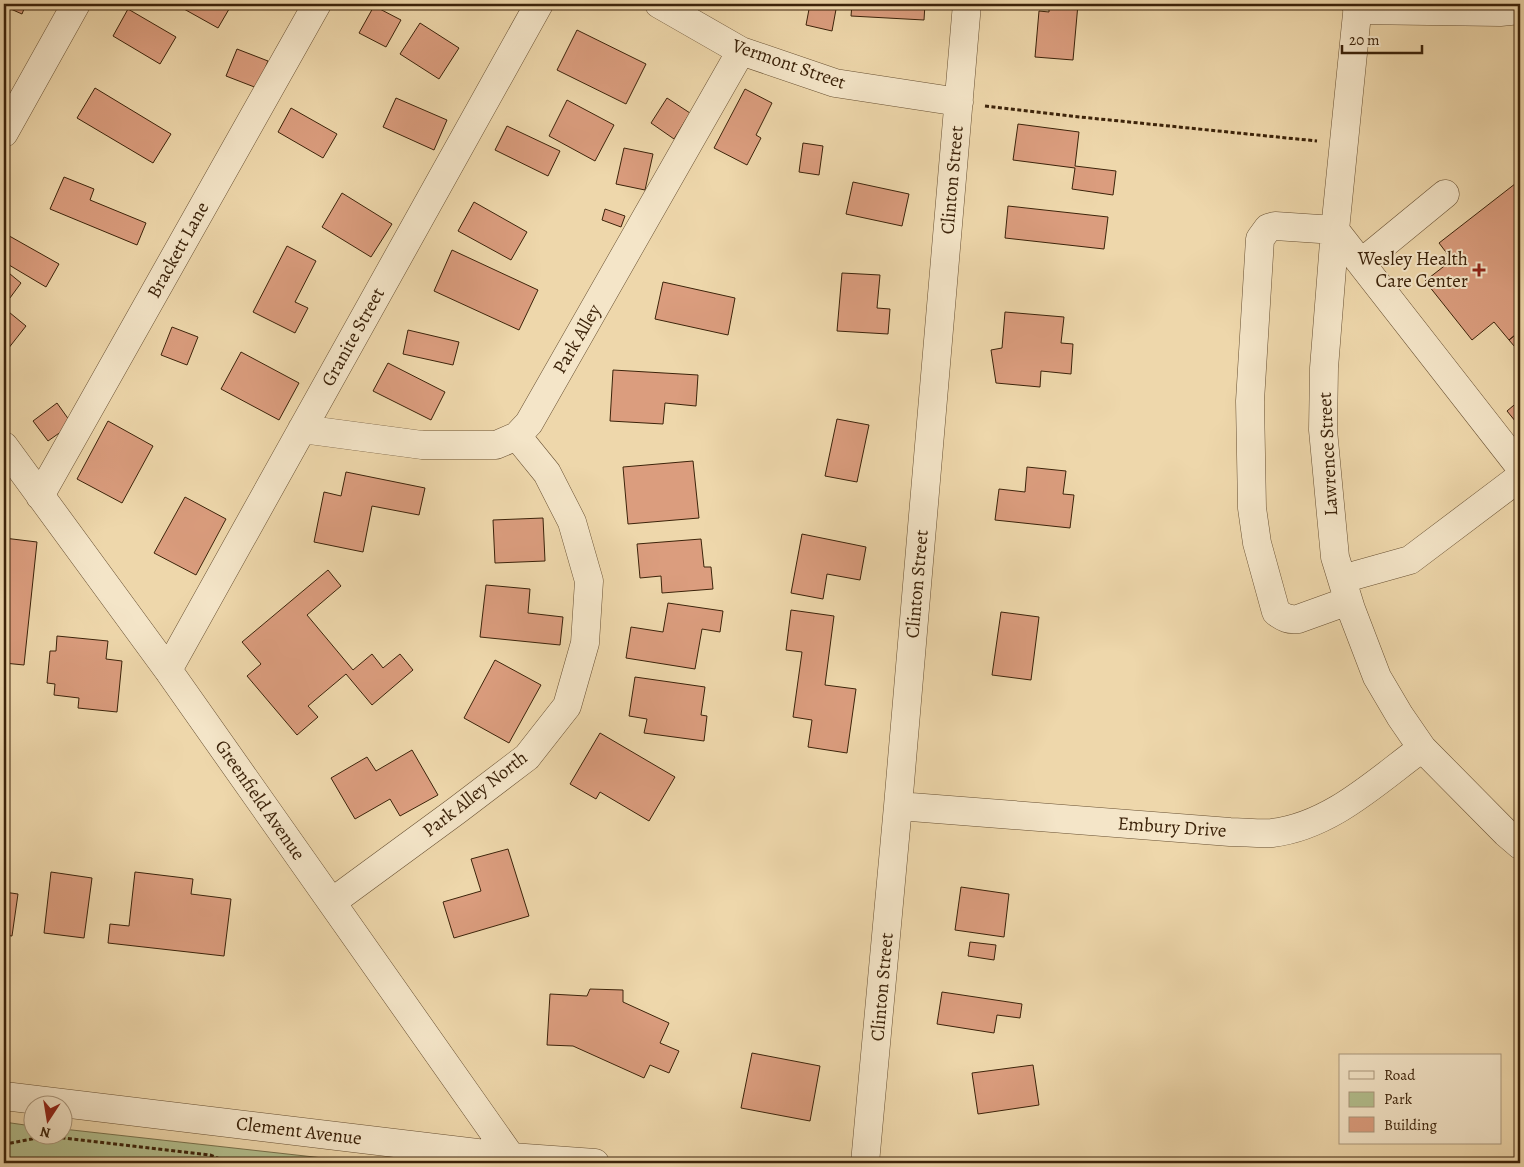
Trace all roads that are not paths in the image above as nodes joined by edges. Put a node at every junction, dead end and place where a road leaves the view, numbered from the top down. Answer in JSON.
{"nodes":[{"id":1,"x":76,"y":4,"type":"edge"},
{"id":2,"x":317,"y":4,"type":"edge"},
{"id":3,"x":539,"y":4,"type":"edge"},
{"id":4,"x":659,"y":4,"type":"edge"},
{"id":5,"x":968,"y":4,"type":"edge"},
{"id":6,"x":1357,"y":7,"type":"edge"},
{"id":7,"x":1520,"y":10,"type":"edge"},
{"id":8,"x":741,"y":51,"type":"junction"},
{"id":9,"x":959,"y":102,"type":"junction"},
{"id":10,"x":4,"y":133,"type":"edge"},
{"id":11,"x":1445,"y":194,"type":"dead end"},
{"id":12,"x":1335,"y":230,"type":"junction"},
{"id":13,"x":1361,"y":263,"type":"junction"},
{"id":14,"x":302,"y":429,"type":"junction"},
{"id":15,"x":517,"y":436,"type":"junction"},
{"id":16,"x":4,"y":446,"type":"edge"},
{"id":17,"x":1520,"y":467,"type":"edge"},
{"id":18,"x":1520,"y":477,"type":"edge"},
{"id":19,"x":40,"y":496,"type":"junction"},
{"id":20,"x":1345,"y":590,"type":"junction"},
{"id":21,"x":168,"y":670,"type":"junction"},
{"id":22,"x":1422,"y":748,"type":"junction"},
{"id":23,"x":898,"y":806,"type":"junction"},
{"id":24,"x":1520,"y":845,"type":"edge"},
{"id":25,"x":332,"y":902,"type":"junction"},
{"id":26,"x":4,"y":1096,"type":"edge"},
{"id":27,"x":511,"y":1157,"type":"junction"},
{"id":28,"x":596,"y":1163,"type":"edge"},
{"id":29,"x":866,"y":1163,"type":"edge"}],
"edges":[{"from":1,"to":10,"type":"street"},
{"from":2,"to":19,"type":"street","name":"Brackett Lane"},
{"from":3,"to":14,"type":"street","name":"Granite Street"},
{"from":4,"to":8,"type":"street","name":"Vermont Street"},
{"from":5,"to":9,"type":"street","name":"Clinton Street"},
{"from":6,"to":7,"type":"street"},
{"from":6,"to":12,"type":"street","name":"Lawrence Street"},
{"from":8,"to":9,"type":"street","name":"Vermont Street"},
{"from":8,"to":15,"type":"street","name":"Park Alley"},
{"from":9,"to":23,"type":"street","name":"Clinton Street"},
{"from":11,"to":13,"type":"street"},
{"from":12,"to":13,"type":"street"},
{"from":12,"to":20,"type":"street","name":"Lawrence Street"},
{"from":12,"to":20,"type":"street"},
{"from":13,"to":17,"type":"street"},
{"from":14,"to":15,"type":"street","name":"Park Alley"},
{"from":14,"to":21,"type":"street","name":"Granite Street"},
{"from":15,"to":25,"type":"street","name":"Park Alley North"},
{"from":16,"to":19,"type":"street","name":"Greenfield Avenue"},
{"from":18,"to":20,"type":"street"},
{"from":19,"to":21,"type":"street","name":"Greenfield Avenue"},
{"from":20,"to":22,"type":"street","name":"Lawrence Street"},
{"from":21,"to":25,"type":"street","name":"Greenfield Avenue"},
{"from":22,"to":23,"type":"street","name":"Embury Drive"},
{"from":22,"to":24,"type":"street","name":"Lawrence Street"},
{"from":23,"to":29,"type":"street","name":"Clinton Street"},
{"from":25,"to":27,"type":"street","name":"Greenfield Avenue"},
{"from":26,"to":27,"type":"street","name":"Clement Avenue"},
{"from":27,"to":28,"type":"street","name":"Clement Avenue"}]}
